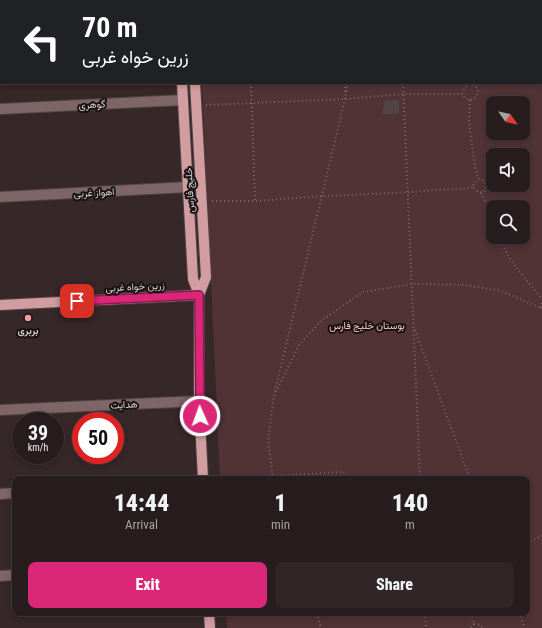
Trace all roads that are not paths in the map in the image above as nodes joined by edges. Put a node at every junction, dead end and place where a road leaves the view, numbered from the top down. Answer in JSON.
{"nodes":[{"id":1,"x":182,"y":84,"type":"edge"},
{"id":2,"x":196,"y":84,"type":"edge"},
{"id":3,"x":183,"y":100,"type":"junction"},
{"id":4,"x":0,"y":109,"type":"edge"},
{"id":5,"x":188,"y":187,"type":"junction"},
{"id":6,"x":0,"y":197,"type":"edge"},
{"id":7,"x":199,"y":295,"type":"junction"},
{"id":8,"x":0,"y":304,"type":"edge"},
{"id":9,"x":199,"y":401,"type":"junction"},
{"id":10,"x":0,"y":410,"type":"edge"},
{"id":11,"x":203,"y":476,"type":"edge"},
{"id":12,"x":12,"y":493,"type":"edge"},
{"id":13,"x":0,"y":494,"type":"edge"},
{"id":14,"x":12,"y":575,"type":"edge"},
{"id":15,"x":0,"y":576,"type":"edge"},
{"id":16,"x":209,"y":616,"type":"edge"},
{"id":17,"x":210,"y":628,"type":"edge"}],
"edges":[{"from":1,"to":3,"type":"main road","name":"خلیج فارس"},
{"from":2,"to":7,"type":"main road","name":"خلیج فارس"},
{"from":3,"to":4,"type":"street","name":"گوهری"},
{"from":3,"to":5,"type":"main road","name":"خلیج فارس"},
{"from":5,"to":6,"type":"street","name":"اهواز غربی"},
{"from":5,"to":7,"type":"main road","name":"خلیج فارس"},
{"from":7,"to":8,"type":"main road","name":"زرین خواه غربی"},
{"from":7,"to":9,"type":"main road","name":"خلیج فارس"},
{"from":9,"to":10,"type":"street","name":"هدایت"},
{"from":9,"to":11,"type":"main road","name":"خلیج فارس"},
{"from":12,"to":13,"type":"street"},
{"from":14,"to":15,"type":"street"},
{"from":16,"to":17,"type":"main road"}]}
